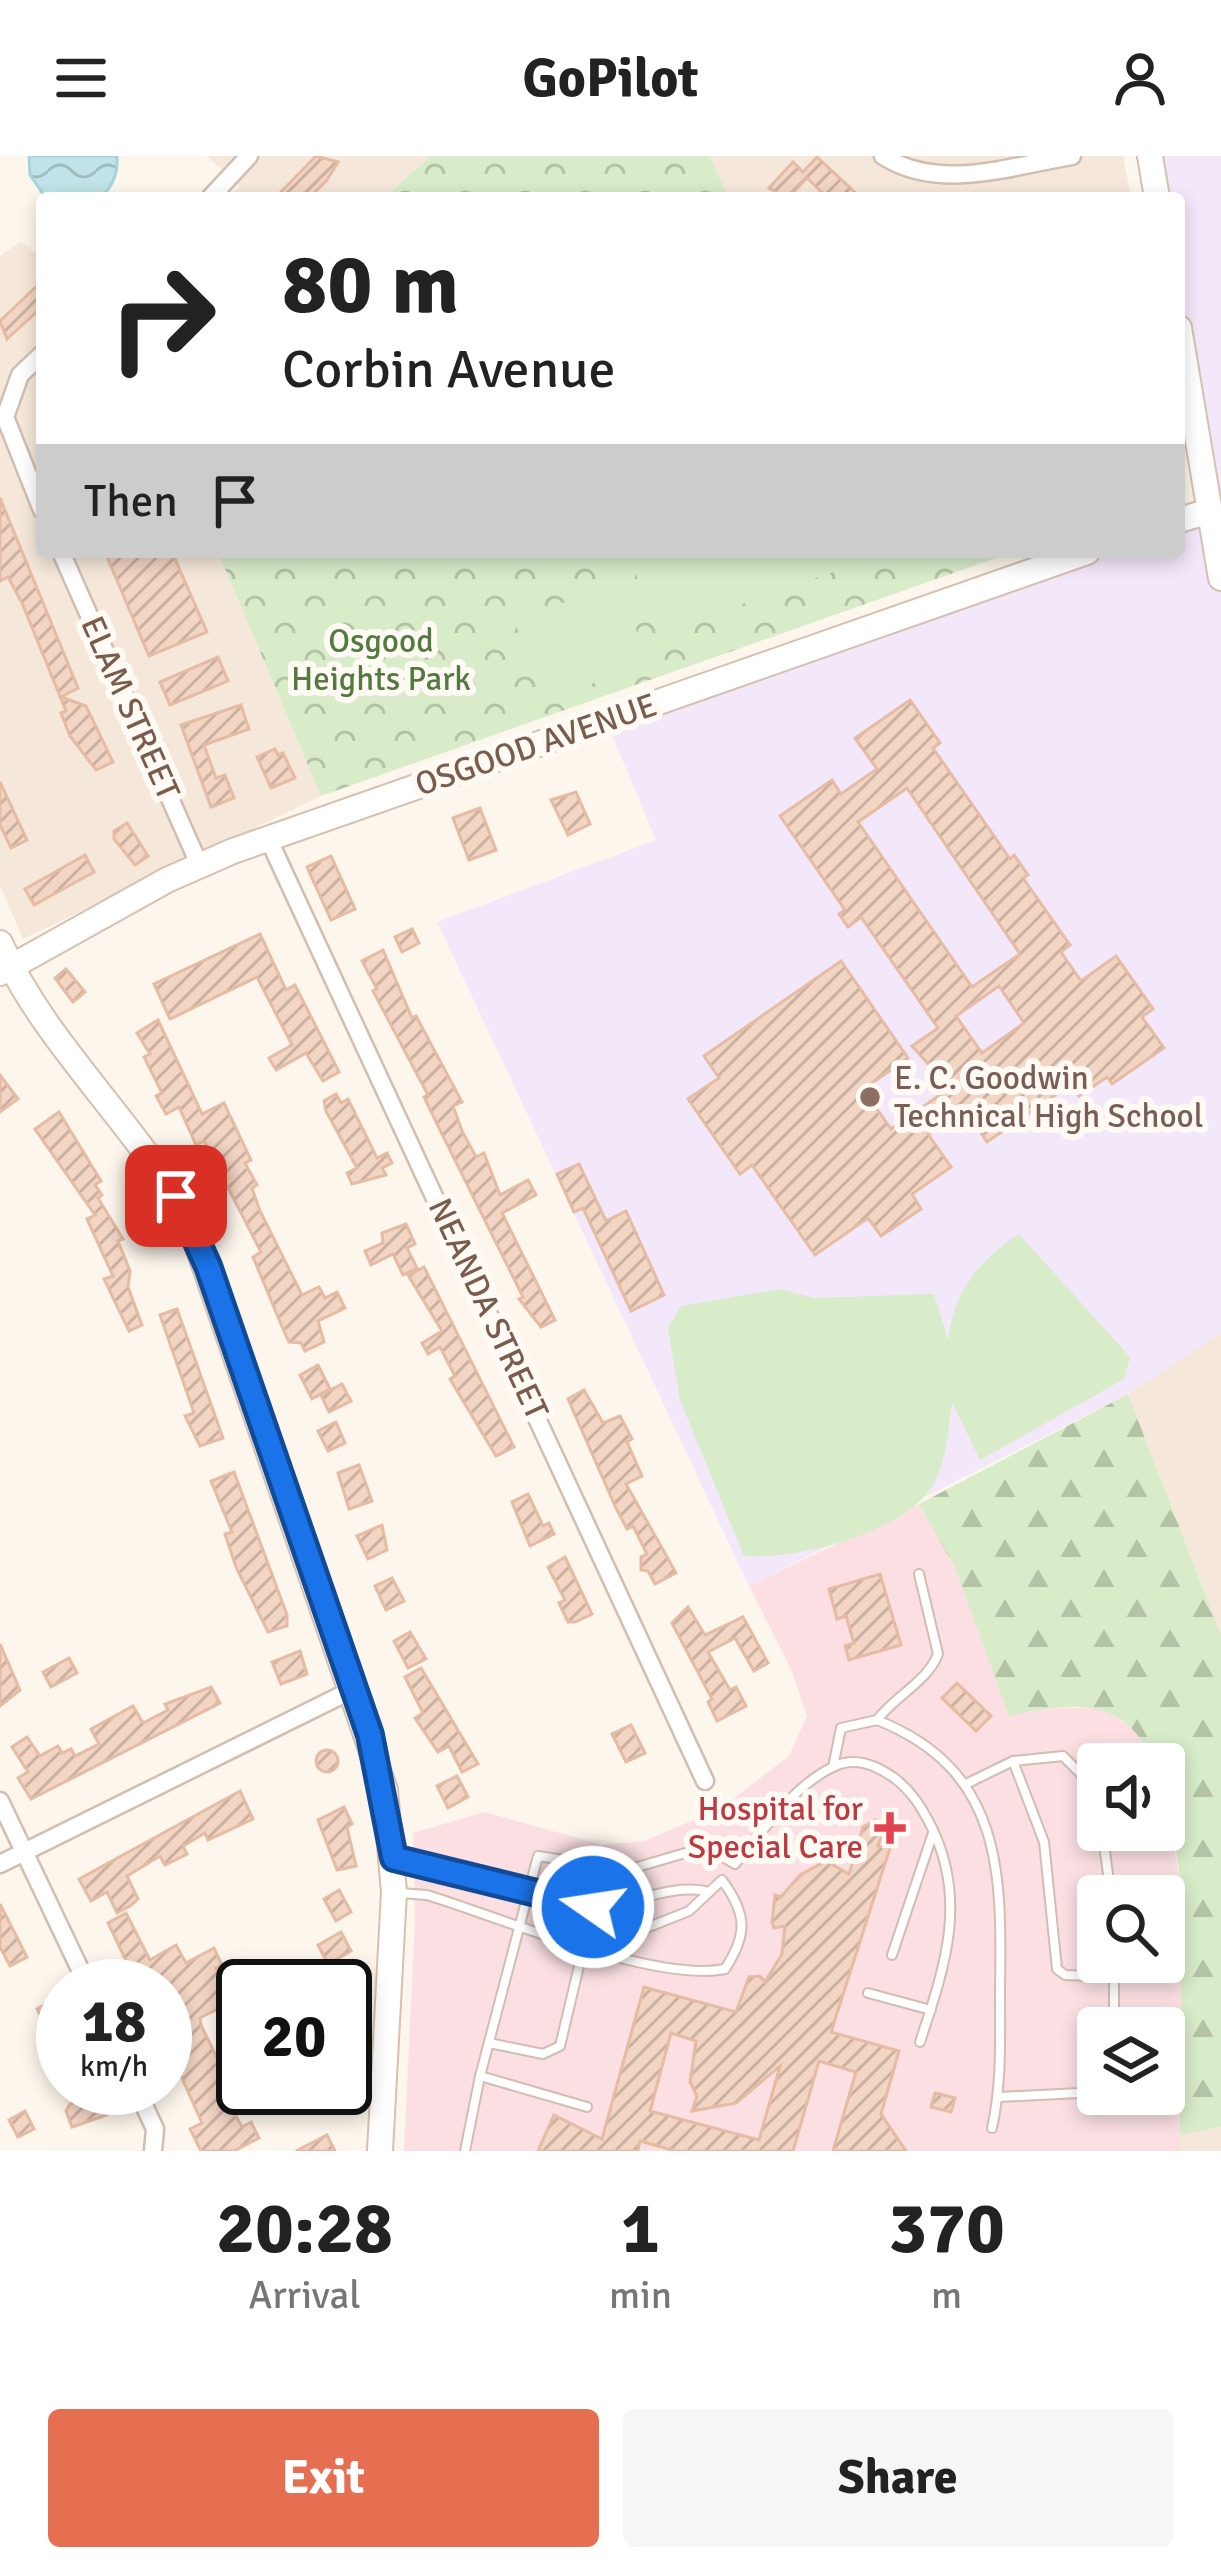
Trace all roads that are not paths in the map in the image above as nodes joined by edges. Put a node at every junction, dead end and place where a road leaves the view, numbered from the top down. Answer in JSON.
{"nodes":[{"id":1,"x":249,"y":156,"type":"edge"},
{"id":2,"x":883,"y":156,"type":"edge"},
{"id":3,"x":1072,"y":156,"type":"edge"},
{"id":4,"x":1150,"y":156,"type":"edge"},
{"id":5,"x":216,"y":192,"type":"edge"},
{"id":6,"x":1156,"y":192,"type":"edge"},
{"id":7,"x":1185,"y":358,"type":"edge"},
{"id":8,"x":36,"y":359,"type":"edge"},
{"id":9,"x":36,"y":495,"type":"edge"},
{"id":10,"x":1215,"y":510,"type":"edge"},
{"id":11,"x":1185,"y":518,"type":"edge"},
{"id":12,"x":64,"y":558,"type":"edge"},
{"id":13,"x":1071,"y":558,"type":"edge"},
{"id":14,"x":1221,"y":578,"type":"edge"},
{"id":15,"x":268,"y":838,"type":"junction"},
{"id":16,"x":199,"y":864,"type":"junction"},
{"id":17,"x":0,"y":943,"type":"edge"},
{"id":18,"x":6,"y":970,"type":"edge"},
{"id":19,"x":919,"y":1574,"type":"dead end"},
{"id":20,"x":354,"y":1689,"type":"junction"},
{"id":21,"x":877,"y":1720,"type":"junction"},
{"id":22,"x":1013,"y":1761,"type":"junction"},
{"id":23,"x":833,"y":1767,"type":"junction"},
{"id":24,"x":1077,"y":1770,"type":"edge"},
{"id":25,"x":705,"y":1781,"type":"dead end"},
{"id":26,"x":966,"y":1784,"type":"junction"},
{"id":27,"x":0,"y":1801,"type":"edge"},
{"id":28,"x":934,"y":1831,"type":"junction"},
{"id":29,"x":26,"y":1851,"type":"junction"},
{"id":30,"x":394,"y":1858,"type":"junction"},
{"id":31,"x":0,"y":1864,"type":"edge"},
{"id":32,"x":735,"y":1864,"type":"junction"},
{"id":33,"x":722,"y":1880,"type":"junction"},
{"id":34,"x":526,"y":1891,"type":"junction"},
{"id":35,"x":705,"y":1891,"type":"junction"},
{"id":36,"x":394,"y":1892,"type":"junction"},
{"id":37,"x":593,"y":1907,"type":"junction"},
{"id":38,"x":518,"y":1923,"type":"junction"},
{"id":39,"x":592,"y":1947,"type":"junction"},
{"id":40,"x":892,"y":1955,"type":"dead end"},
{"id":41,"x":76,"y":1959,"type":"edge"},
{"id":42,"x":1077,"y":1975,"type":"edge"},
{"id":43,"x":868,"y":1993,"type":"dead end"},
{"id":44,"x":931,"y":2010,"type":"junction"},
{"id":45,"x":920,"y":2042,"type":"dead end"},
{"id":46,"x":489,"y":2043,"type":"junction"},
{"id":47,"x":479,"y":2076,"type":"junction"},
{"id":48,"x":1077,"y":2093,"type":"edge"},
{"id":49,"x":999,"y":2097,"type":"junction"},
{"id":50,"x":587,"y":2107,"type":"dead end"},
{"id":51,"x":149,"y":2115,"type":"edge"},
{"id":52,"x":992,"y":2128,"type":"dead end"},
{"id":53,"x":153,"y":2151,"type":"edge"},
{"id":54,"x":380,"y":2151,"type":"edge"},
{"id":55,"x":465,"y":2151,"type":"edge"}],
"edges":[{"from":1,"to":5,"type":"street"},
{"from":2,"to":3,"type":"street"},
{"from":4,"to":6,"type":"main road"},
{"from":7,"to":10,"type":"main road"},
{"from":8,"to":9,"type":"street"},
{"from":10,"to":11,"type":"main road"},
{"from":10,"to":14,"type":"main road"},
{"from":12,"to":16,"type":"street","name":"ELAM STREET"},
{"from":13,"to":15,"type":"main road","name":"OSGOOD AVENUE"},
{"from":15,"to":16,"type":"main road","name":"OSGOOD AVENUE"},
{"from":15,"to":25,"type":"street","name":"NEANDA STREET"},
{"from":16,"to":18,"type":"main road","name":"OSGOOD AVENUE"},
{"from":17,"to":18,"type":"main road"},
{"from":18,"to":20,"type":"main road"},
{"from":19,"to":21,"type":"lane"},
{"from":20,"to":29,"type":"street"},
{"from":20,"to":30,"type":"main road"},
{"from":21,"to":23,"type":"lane"},
{"from":21,"to":26,"type":"lane"},
{"from":22,"to":24,"type":"lane"},
{"from":22,"to":26,"type":"lane"},
{"from":22,"to":42,"type":"lane"},
{"from":23,"to":28,"type":"lane"},
{"from":23,"to":32,"type":"lane"},
{"from":26,"to":49,"type":"lane"},
{"from":27,"to":29,"type":"street"},
{"from":28,"to":40,"type":"lane"},
{"from":28,"to":44,"type":"lane"},
{"from":29,"to":31,"type":"street"},
{"from":29,"to":41,"type":"street"},
{"from":30,"to":34,"type":"lane"},
{"from":30,"to":36,"type":"main road"},
{"from":32,"to":33,"type":"lane"},
{"from":32,"to":34,"type":"lane"},
{"from":33,"to":35,"type":"lane"},
{"from":33,"to":39,"type":"lane"},
{"from":34,"to":37,"type":"lane"},
{"from":34,"to":38,"type":"lane"},
{"from":35,"to":37,"type":"lane"},
{"from":35,"to":39,"type":"lane"},
{"from":36,"to":38,"type":"lane"},
{"from":36,"to":54,"type":"main road"},
{"from":37,"to":39,"type":"lane"},
{"from":38,"to":39,"type":"lane"},
{"from":38,"to":46,"type":"lane"},
{"from":39,"to":46,"type":"lane"},
{"from":43,"to":44,"type":"lane"},
{"from":44,"to":45,"type":"lane"},
{"from":46,"to":47,"type":"lane"},
{"from":47,"to":50,"type":"lane"},
{"from":47,"to":55,"type":"lane"},
{"from":48,"to":49,"type":"lane"},
{"from":49,"to":52,"type":"lane"},
{"from":51,"to":53,"type":"street"}]}
